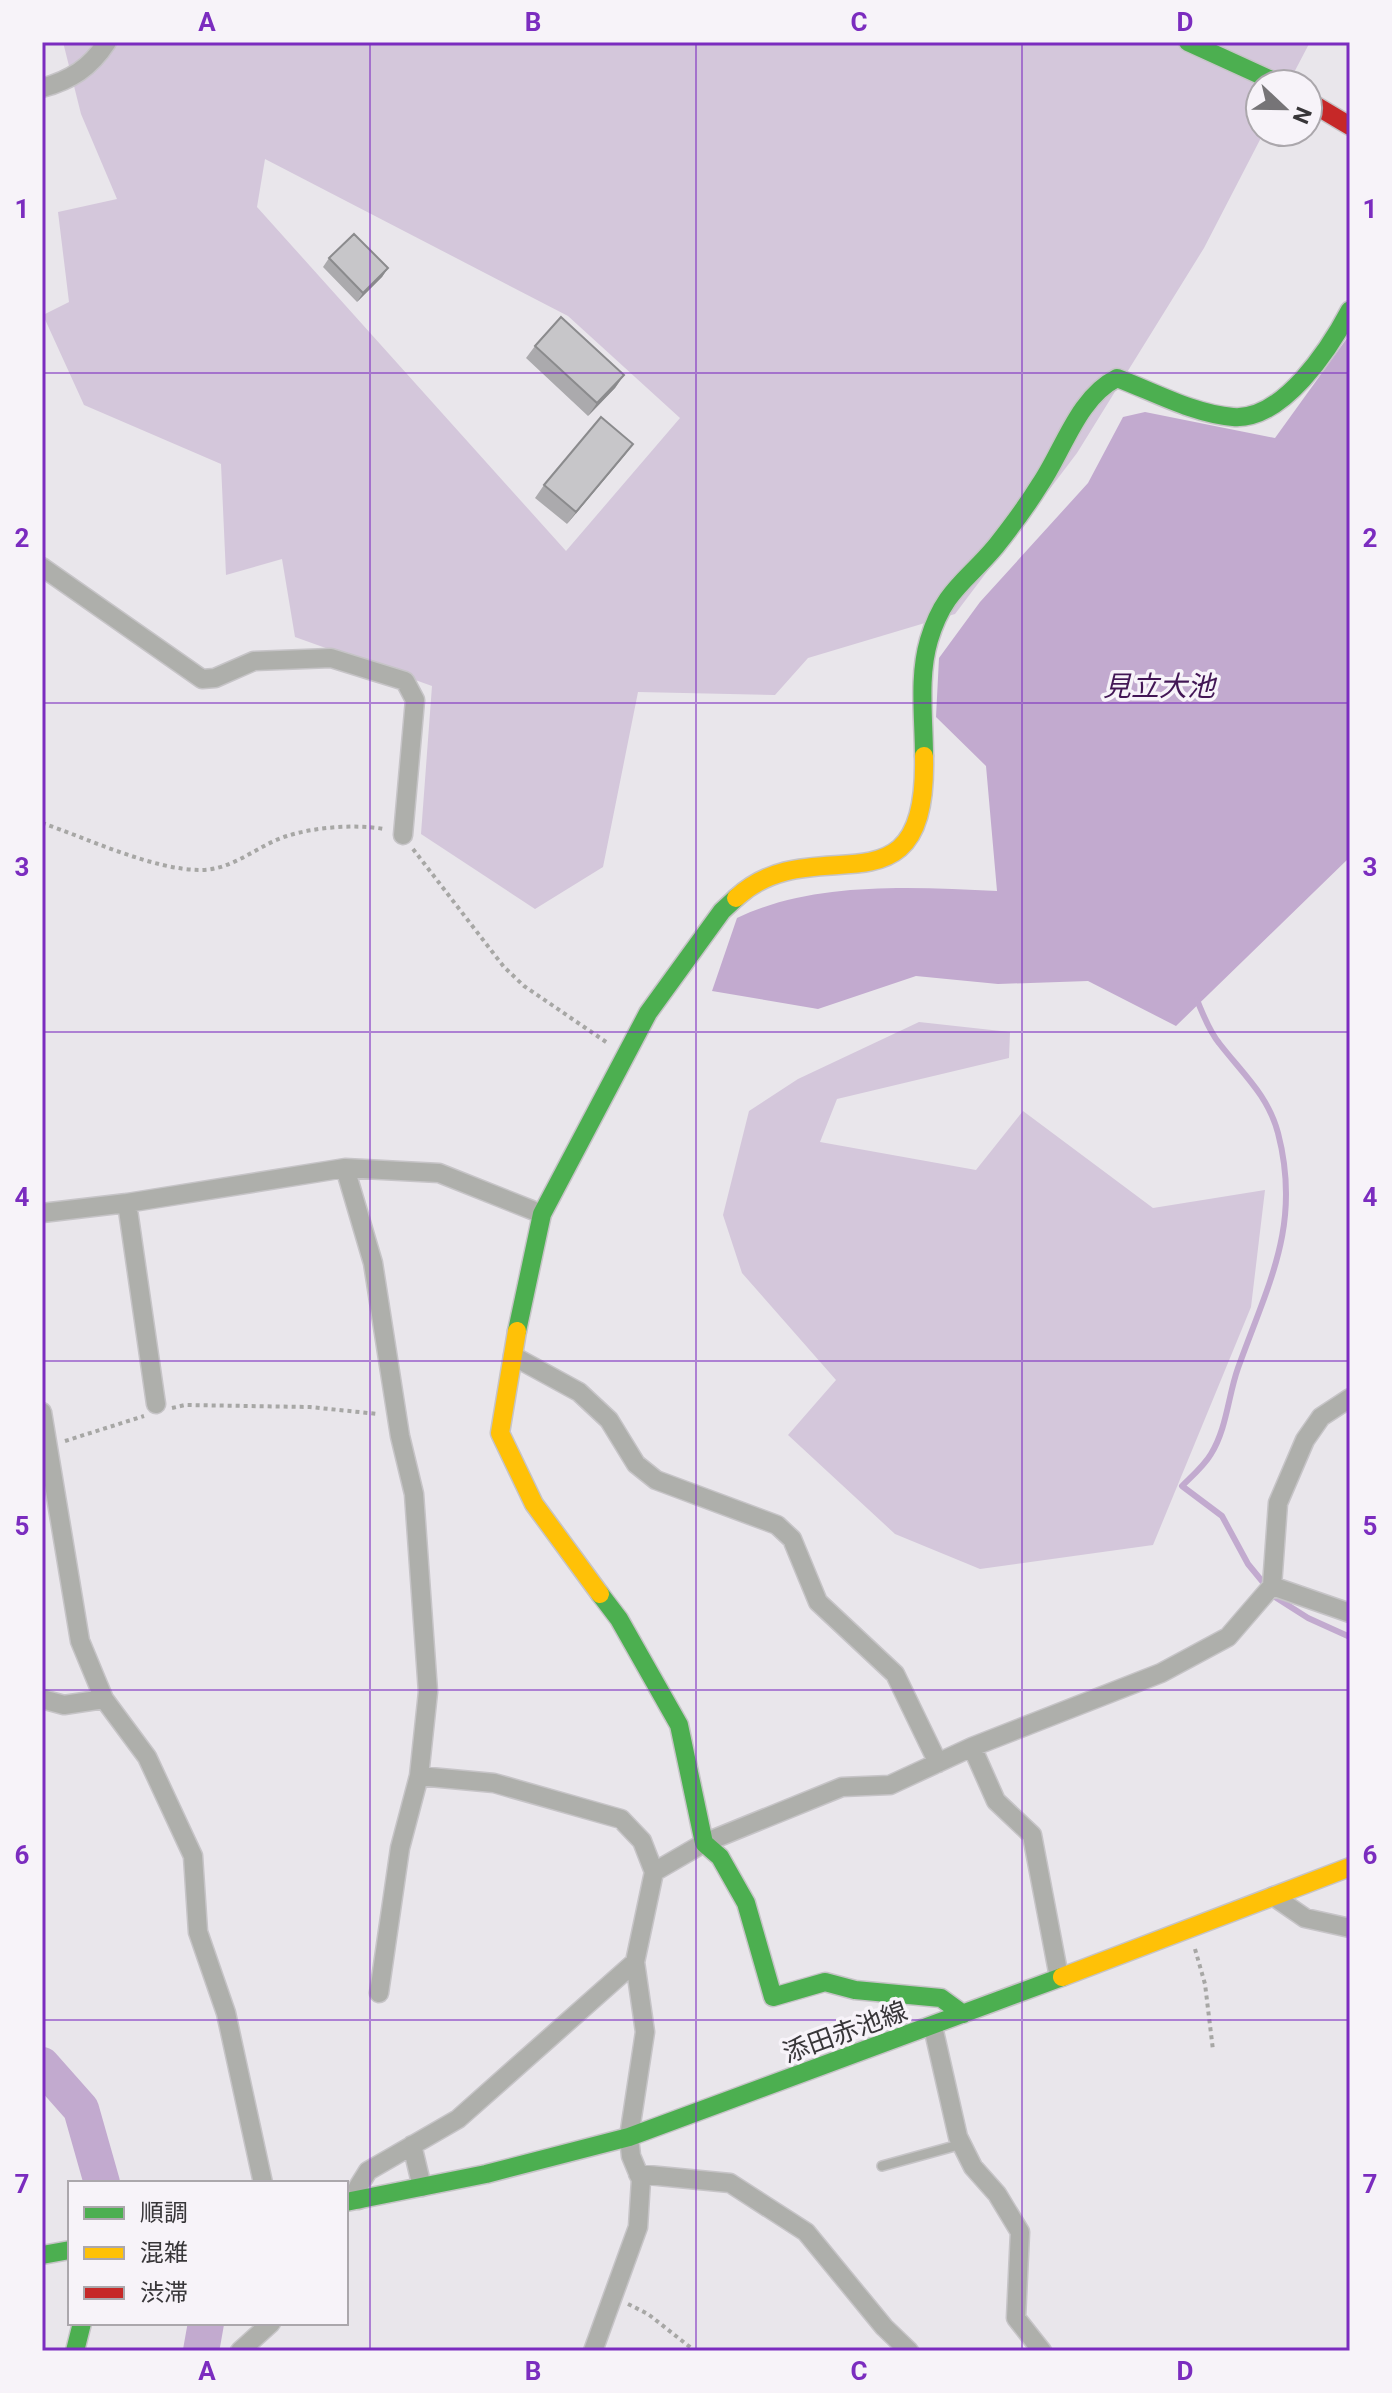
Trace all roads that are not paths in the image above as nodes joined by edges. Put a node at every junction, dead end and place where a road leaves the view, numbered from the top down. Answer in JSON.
{"nodes":[{"id":1,"x":107,"y":42,"type":"edge"},
{"id":2,"x":1188,"y":42,"type":"edge"},
{"id":3,"x":1245,"y":68,"type":"edge"},
{"id":4,"x":42,"y":88,"type":"edge"},
{"id":5,"x":1324,"y":111,"type":"edge"},
{"id":6,"x":1350,"y":126,"type":"edge"},
{"id":7,"x":1350,"y":310,"type":"edge"},
{"id":8,"x":42,"y":567,"type":"edge"},
{"id":9,"x":403,"y":835,"type":"road end"},
{"id":10,"x":345,"y":1168,"type":"junction"},
{"id":11,"x":127,"y":1203,"type":"junction"},
{"id":12,"x":42,"y":1213,"type":"edge"},
{"id":13,"x":542,"y":1214,"type":"junction"},
{"id":14,"x":513,"y":1356,"type":"junction"},
{"id":15,"x":1350,"y":1398,"type":"edge"},
{"id":16,"x":161,"y":1408,"type":"road end"},
{"id":17,"x":42,"y":1412,"type":"edge"},
{"id":18,"x":1272,"y":1586,"type":"junction"},
{"id":19,"x":1350,"y":1613,"type":"edge"},
{"id":20,"x":42,"y":1699,"type":"edge"},
{"id":21,"x":104,"y":1699,"type":"junction"},
{"id":22,"x":972,"y":1747,"type":"junction"},
{"id":23,"x":938,"y":1763,"type":"junction"},
{"id":24,"x":419,"y":1776,"type":"junction"},
{"id":25,"x":704,"y":1843,"type":"junction"},
{"id":26,"x":1350,"y":1867,"type":"edge"},
{"id":27,"x":654,"y":1872,"type":"junction"},
{"id":28,"x":1273,"y":1896,"type":"junction"},
{"id":29,"x":1350,"y":1928,"type":"edge"},
{"id":30,"x":635,"y":1962,"type":"junction"},
{"id":31,"x":1059,"y":1977,"type":"junction"},
{"id":32,"x":379,"y":1993,"type":"dead end"},
{"id":33,"x":963,"y":2014,"type":"junction"},
{"id":34,"x":933,"y":2027,"type":"junction"},
{"id":35,"x":629,"y":2137,"type":"junction"},
{"id":36,"x":962,"y":2144,"type":"junction"},
{"id":37,"x":412,"y":2145,"type":"junction"},
{"id":38,"x":882,"y":2166,"type":"dead end"},
{"id":39,"x":638,"y":2174,"type":"junction"},
{"id":40,"x":263,"y":2181,"type":"edge"},
{"id":41,"x":422,"y":2187,"type":"junction"},
{"id":42,"x":352,"y":2201,"type":"edge"},
{"id":43,"x":68,"y":2250,"type":"edge"},
{"id":44,"x":42,"y":2255,"type":"edge"},
{"id":45,"x":82,"y":2325,"type":"edge"},
{"id":46,"x":269,"y":2325,"type":"edge"},
{"id":47,"x":75,"y":2351,"type":"edge"},
{"id":48,"x":240,"y":2351,"type":"edge"},
{"id":49,"x":593,"y":2351,"type":"edge"},
{"id":50,"x":909,"y":2351,"type":"edge"},
{"id":51,"x":1042,"y":2351,"type":"edge"}],
"edges":[{"from":1,"to":4,"type":"street"},
{"from":2,"to":3,"type":"street"},
{"from":5,"to":6,"type":"street"},
{"from":7,"to":13,"type":"street"},
{"from":8,"to":9,"type":"street"},
{"from":10,"to":11,"type":"street"},
{"from":10,"to":13,"type":"street"},
{"from":10,"to":24,"type":"street"},
{"from":11,"to":12,"type":"street"},
{"from":11,"to":16,"type":"street"},
{"from":13,"to":14,"type":"street"},
{"from":14,"to":23,"type":"street"},
{"from":14,"to":25,"type":"street"},
{"from":15,"to":18,"type":"street"},
{"from":17,"to":21,"type":"street"},
{"from":18,"to":19,"type":"street"},
{"from":18,"to":22,"type":"street"},
{"from":20,"to":21,"type":"street"},
{"from":21,"to":40,"type":"street"},
{"from":22,"to":23,"type":"street"},
{"from":22,"to":31,"type":"street"},
{"from":23,"to":25,"type":"street"},
{"from":24,"to":27,"type":"street"},
{"from":24,"to":32,"type":"street"},
{"from":25,"to":27,"type":"street"},
{"from":25,"to":33,"type":"street"},
{"from":26,"to":28,"type":"street","name":"添田赤池線"},
{"from":27,"to":30,"type":"street"},
{"from":28,"to":29,"type":"street"},
{"from":28,"to":31,"type":"street","name":"添田赤池線"},
{"from":30,"to":35,"type":"street"},
{"from":30,"to":37,"type":"street"},
{"from":31,"to":33,"type":"street","name":"添田赤池線"},
{"from":33,"to":34,"type":"street","name":"添田赤池線"},
{"from":34,"to":35,"type":"street","name":"添田赤池線"},
{"from":34,"to":36,"type":"street"},
{"from":35,"to":39,"type":"street"},
{"from":35,"to":41,"type":"street","name":"添田赤池線"},
{"from":36,"to":38,"type":"lane"},
{"from":36,"to":51,"type":"street"},
{"from":37,"to":41,"type":"street"},
{"from":37,"to":42,"type":"street"},
{"from":39,"to":49,"type":"street"},
{"from":39,"to":50,"type":"street"},
{"from":41,"to":42,"type":"street","name":"添田赤池線"},
{"from":43,"to":44,"type":"street"},
{"from":45,"to":47,"type":"street"},
{"from":46,"to":48,"type":"street"}]}
